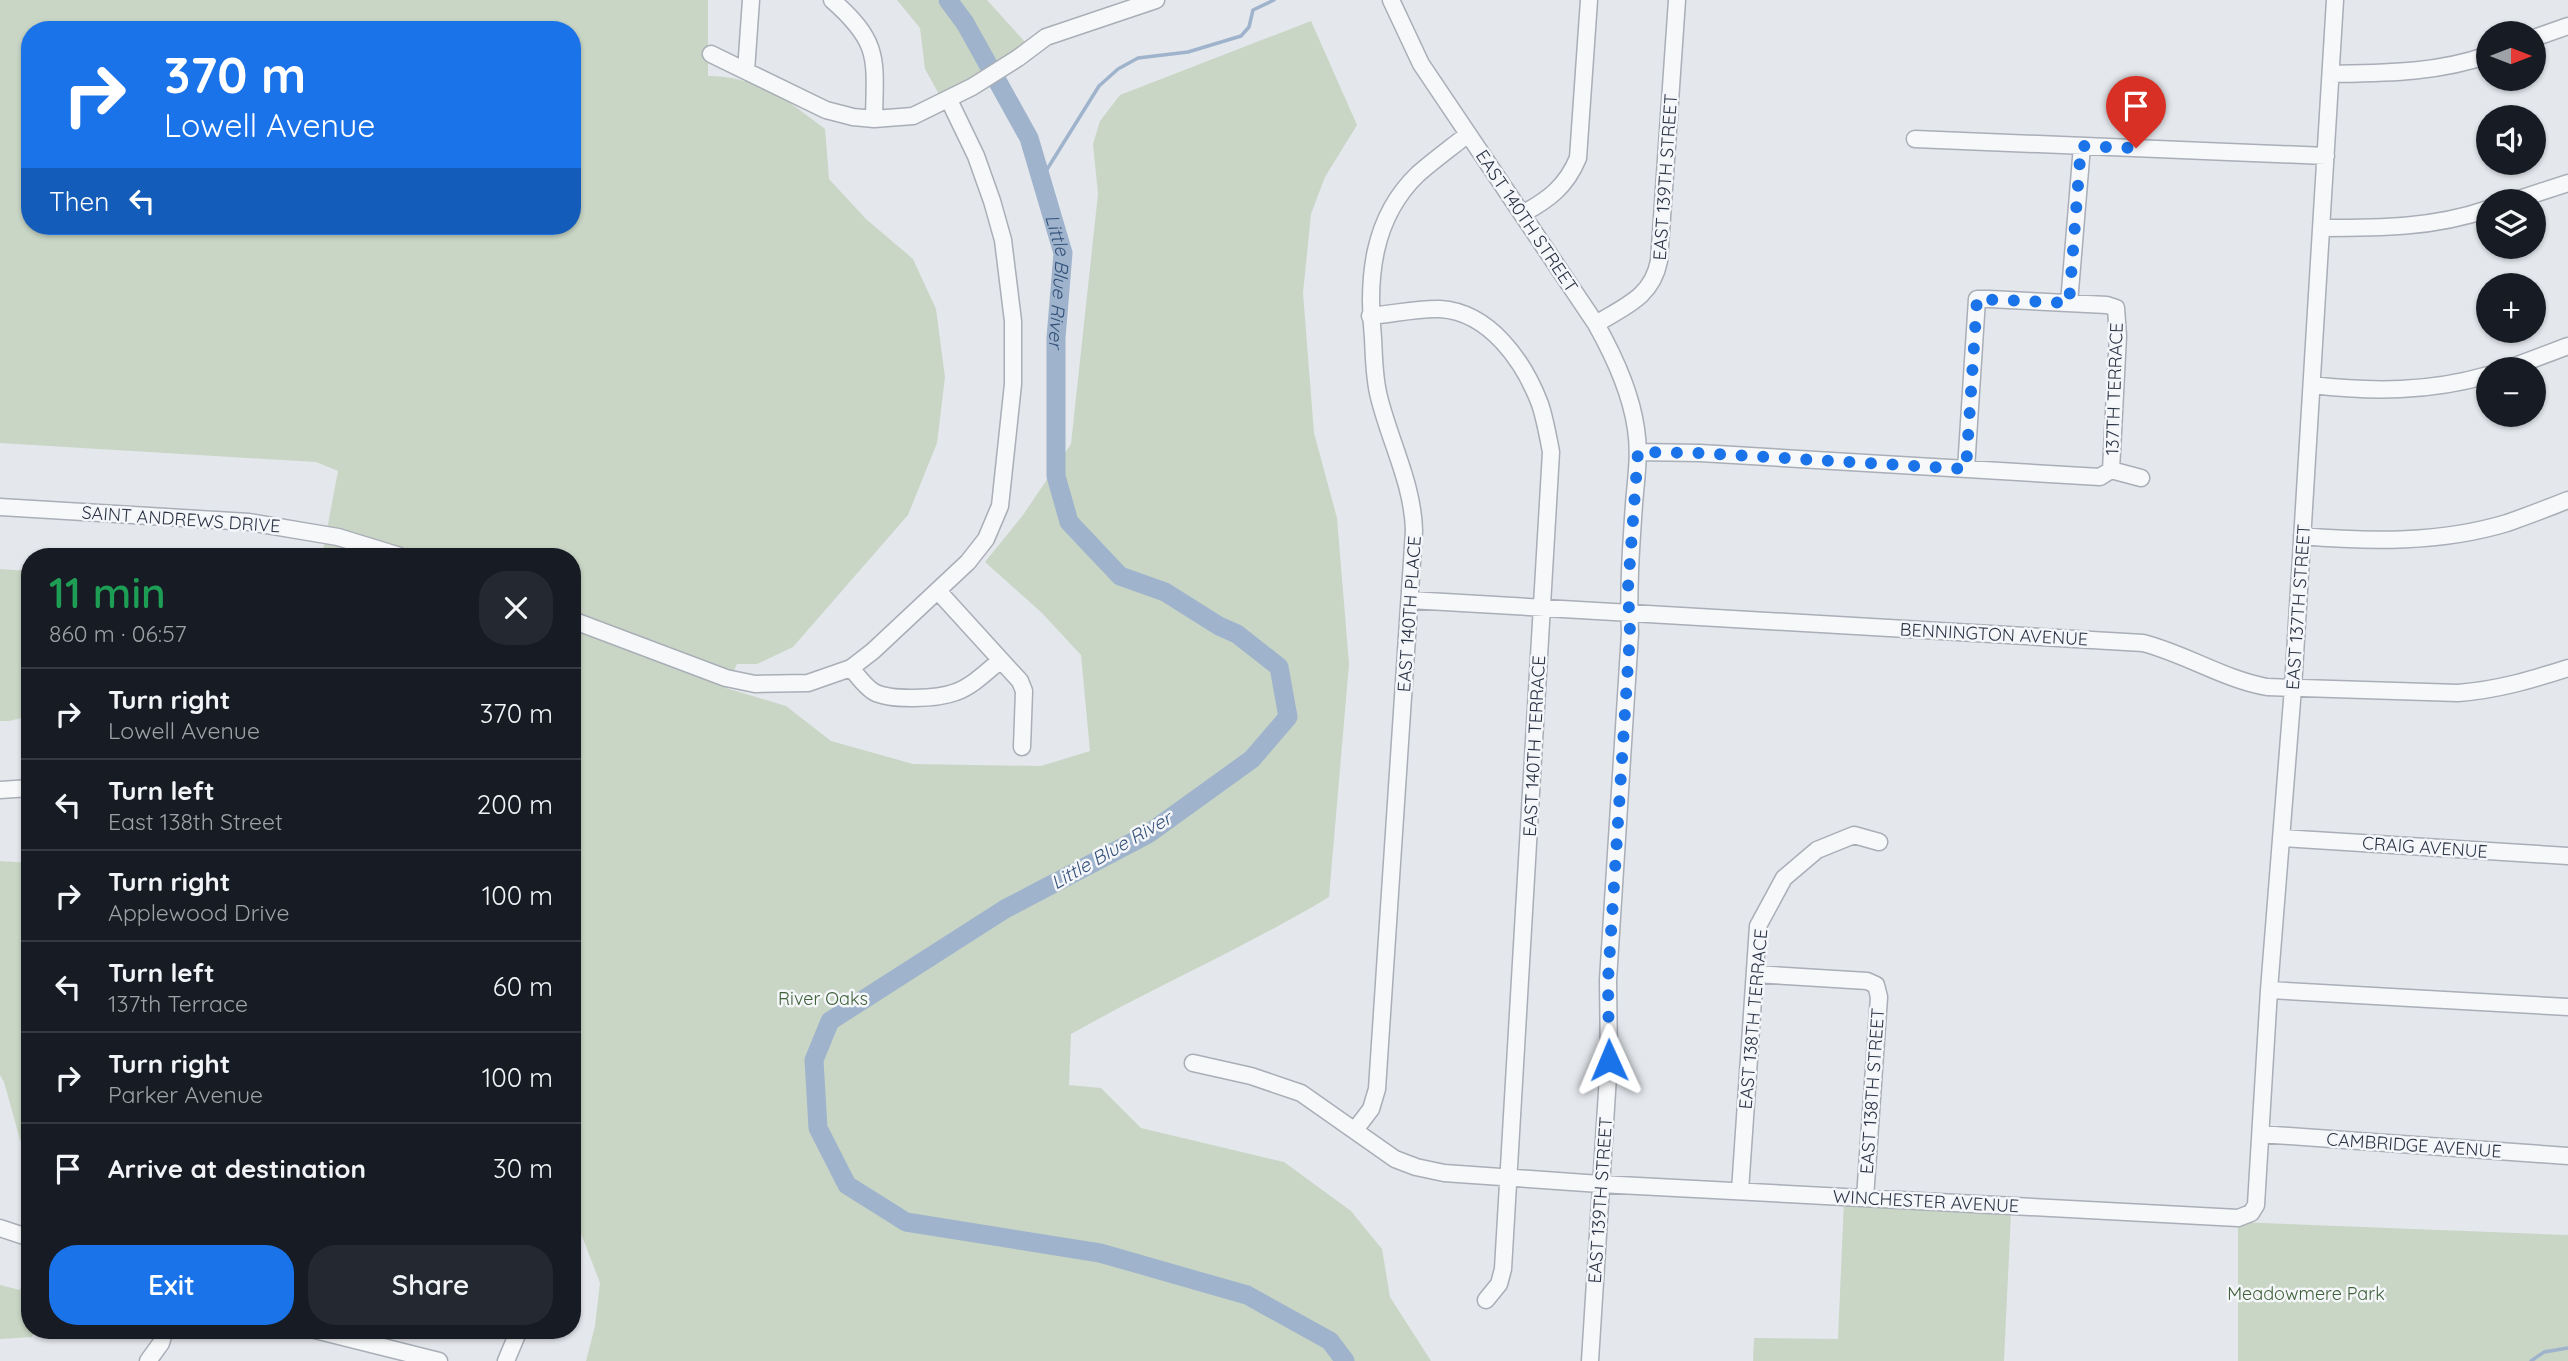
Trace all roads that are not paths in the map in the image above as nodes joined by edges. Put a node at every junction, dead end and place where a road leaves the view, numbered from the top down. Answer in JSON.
{"nodes":[{"id":1,"x":751,"y":0,"type":"edge"},
{"id":2,"x":832,"y":0,"type":"edge"},
{"id":3,"x":1156,"y":0,"type":"edge"},
{"id":4,"x":1590,"y":0,"type":"edge"},
{"id":5,"x":1677,"y":0,"type":"edge"},
{"id":6,"x":2335,"y":0,"type":"edge"},
{"id":7,"x":1394,"y":1,"type":"edge"},
{"id":8,"x":2568,"y":26,"type":"edge"},
{"id":9,"x":2546,"y":34,"type":"edge"},
{"id":10,"x":711,"y":54,"type":"dead end"},
{"id":11,"x":2476,"y":59,"type":"edge"},
{"id":12,"x":746,"y":71,"type":"junction"},
{"id":13,"x":2330,"y":74,"type":"junction"},
{"id":14,"x":949,"y":100,"type":"junction"},
{"id":15,"x":874,"y":119,"type":"junction"},
{"id":16,"x":1468,"y":134,"type":"junction"},
{"id":17,"x":1915,"y":139,"type":"dead end"},
{"id":18,"x":2081,"y":146,"type":"junction"},
{"id":19,"x":2326,"y":156,"type":"junction"},
{"id":20,"x":2568,"y":183,"type":"edge"},
{"id":21,"x":2546,"y":190,"type":"edge"},
{"id":22,"x":2476,"y":213,"type":"edge"},
{"id":23,"x":1522,"y":214,"type":"junction"},
{"id":24,"x":2321,"y":228,"type":"junction"},
{"id":25,"x":2069,"y":303,"type":"junction"},
{"id":26,"x":1370,"y":316,"type":"junction"},
{"id":27,"x":1596,"y":324,"type":"junction"},
{"id":28,"x":2568,"y":346,"type":"edge"},
{"id":29,"x":2539,"y":357,"type":"edge"},
{"id":30,"x":2476,"y":378,"type":"edge"},
{"id":31,"x":2312,"y":385,"type":"junction"},
{"id":32,"x":1638,"y":452,"type":"junction"},
{"id":33,"x":1966,"y":469,"type":"junction"},
{"id":34,"x":2111,"y":470,"type":"junction"},
{"id":35,"x":2141,"y":478,"type":"dead end"},
{"id":36,"x":2568,"y":500,"type":"edge"},
{"id":37,"x":0,"y":508,"type":"edge"},
{"id":38,"x":2302,"y":536,"type":"junction"},
{"id":39,"x":374,"y":548,"type":"edge"},
{"id":40,"x":937,"y":591,"type":"junction"},
{"id":41,"x":1410,"y":600,"type":"junction"},
{"id":42,"x":1542,"y":608,"type":"junction"},
{"id":43,"x":1629,"y":614,"type":"junction"},
{"id":44,"x":581,"y":623,"type":"edge"},
{"id":45,"x":1001,"y":660,"type":"junction"},
{"id":46,"x":851,"y":668,"type":"junction"},
{"id":47,"x":2568,"y":668,"type":"edge"},
{"id":48,"x":2293,"y":688,"type":"junction"},
{"id":49,"x":1022,"y":747,"type":"dead end"},
{"id":50,"x":21,"y":789,"type":"edge"},
{"id":51,"x":0,"y":790,"type":"edge"},
{"id":52,"x":2281,"y":838,"type":"junction"},
{"id":53,"x":1879,"y":842,"type":"dead end"},
{"id":54,"x":2568,"y":856,"type":"edge"},
{"id":55,"x":1755,"y":974,"type":"junction"},
{"id":56,"x":2269,"y":990,"type":"junction"},
{"id":57,"x":2568,"y":1007,"type":"edge"},
{"id":58,"x":1193,"y":1063,"type":"dead end"},
{"id":59,"x":1355,"y":1130,"type":"junction"},
{"id":60,"x":2260,"y":1134,"type":"junction"},
{"id":61,"x":2568,"y":1156,"type":"edge"},
{"id":62,"x":1508,"y":1178,"type":"junction"},
{"id":63,"x":1600,"y":1184,"type":"junction"},
{"id":64,"x":1740,"y":1191,"type":"junction"},
{"id":65,"x":1865,"y":1198,"type":"junction"},
{"id":66,"x":2251,"y":1213,"type":"joint"},
{"id":67,"x":0,"y":1228,"type":"edge"},
{"id":68,"x":21,"y":1235,"type":"edge"},
{"id":69,"x":1486,"y":1300,"type":"dead end"},
{"id":70,"x":163,"y":1339,"type":"edge"},
{"id":71,"x":351,"y":1339,"type":"edge"},
{"id":72,"x":515,"y":1339,"type":"edge"},
{"id":73,"x":148,"y":1361,"type":"edge"},
{"id":74,"x":439,"y":1361,"type":"edge"},
{"id":75,"x":506,"y":1361,"type":"edge"},
{"id":76,"x":1590,"y":1361,"type":"edge"}],
"edges":[{"from":1,"to":12,"type":"street"},
{"from":2,"to":15,"type":"street"},
{"from":3,"to":14,"type":"street"},
{"from":4,"to":23,"type":"street"},
{"from":5,"to":27,"type":"street","name":"EAST 139TH STREET"},
{"from":6,"to":13,"type":"street","name":"EAST 137TH STREET"},
{"from":7,"to":16,"type":"street","name":"EAST 140TH STREET"},
{"from":8,"to":9,"type":"street"},
{"from":10,"to":12,"type":"street"},
{"from":11,"to":13,"type":"street"},
{"from":12,"to":15,"type":"street"},
{"from":13,"to":19,"type":"street","name":"EAST 137TH STREET"},
{"from":14,"to":15,"type":"street"},
{"from":14,"to":40,"type":"street"},
{"from":16,"to":23,"type":"street","name":"EAST 140TH STREET"},
{"from":16,"to":26,"type":"street","name":"EAST 140TH PLACE"},
{"from":17,"to":18,"type":"street"},
{"from":18,"to":19,"type":"street"},
{"from":18,"to":25,"type":"street"},
{"from":19,"to":24,"type":"street","name":"EAST 137TH STREET"},
{"from":20,"to":21,"type":"street"},
{"from":22,"to":24,"type":"street"},
{"from":23,"to":27,"type":"street","name":"EAST 140TH STREET"},
{"from":24,"to":31,"type":"street","name":"EAST 137TH STREET"},
{"from":25,"to":33,"type":"street"},
{"from":25,"to":34,"type":"street","name":"137TH TERRACE"},
{"from":26,"to":41,"type":"street","name":"EAST 140TH PLACE"},
{"from":26,"to":42,"type":"street","name":"EAST 140TH TERRACE"},
{"from":27,"to":32,"type":"street","name":"EAST 140TH STREET"},
{"from":28,"to":29,"type":"street"},
{"from":30,"to":31,"type":"street"},
{"from":31,"to":38,"type":"street","name":"EAST 137TH STREET"},
{"from":32,"to":33,"type":"street"},
{"from":32,"to":43,"type":"street","name":"EAST 139TH STREET"},
{"from":33,"to":34,"type":"street"},
{"from":34,"to":35,"type":"street"},
{"from":36,"to":38,"type":"street"},
{"from":37,"to":39,"type":"street","name":"SAINT ANDREWS DRIVE"},
{"from":38,"to":48,"type":"street","name":"EAST 137TH STREET"},
{"from":40,"to":45,"type":"street"},
{"from":40,"to":46,"type":"street"},
{"from":41,"to":42,"type":"street","name":"BENNINGTON AVENUE"},
{"from":41,"to":59,"type":"street","name":"EAST 140TH PLACE"},
{"from":42,"to":43,"type":"street","name":"BENNINGTON AVENUE"},
{"from":42,"to":62,"type":"street","name":"EAST 140TH TERRACE"},
{"from":43,"to":48,"type":"street","name":"BENNINGTON AVENUE"},
{"from":43,"to":63,"type":"street","name":"EAST 139TH STREET"},
{"from":44,"to":46,"type":"street"},
{"from":45,"to":46,"type":"street"},
{"from":45,"to":49,"type":"street"},
{"from":47,"to":48,"type":"street","name":"BENNINGTON AVENUE"},
{"from":48,"to":52,"type":"street","name":"EAST 137TH STREET"},
{"from":50,"to":51,"type":"street"},
{"from":52,"to":54,"type":"street","name":"CRAIG AVENUE"},
{"from":52,"to":56,"type":"street","name":"EAST 137TH STREET"},
{"from":53,"to":55,"type":"street","name":"EAST 138TH TERRACE"},
{"from":55,"to":64,"type":"street","name":"EAST 138TH TERRACE"},
{"from":55,"to":65,"type":"street","name":"EAST 138TH STREET"},
{"from":56,"to":57,"type":"street"},
{"from":56,"to":60,"type":"street","name":"EAST 137TH STREET"},
{"from":58,"to":59,"type":"street","name":"WINCHESTER AVENUE"},
{"from":59,"to":62,"type":"street","name":"WINCHESTER AVENUE"},
{"from":60,"to":61,"type":"street","name":"CAMBRIDGE AVENUE"},
{"from":60,"to":66,"type":"street","name":"EAST 137TH STREET"},
{"from":62,"to":63,"type":"street","name":"WINCHESTER AVENUE"},
{"from":62,"to":69,"type":"street","name":"EAST 140TH TERRACE"},
{"from":63,"to":64,"type":"street","name":"WINCHESTER AVENUE"},
{"from":63,"to":76,"type":"street","name":"EAST 139TH STREET"},
{"from":64,"to":65,"type":"street","name":"WINCHESTER AVENUE"},
{"from":65,"to":66,"type":"street","name":"WINCHESTER AVENUE"},
{"from":67,"to":68,"type":"street"},
{"from":70,"to":73,"type":"street"},
{"from":71,"to":74,"type":"street"},
{"from":72,"to":75,"type":"street"}]}
